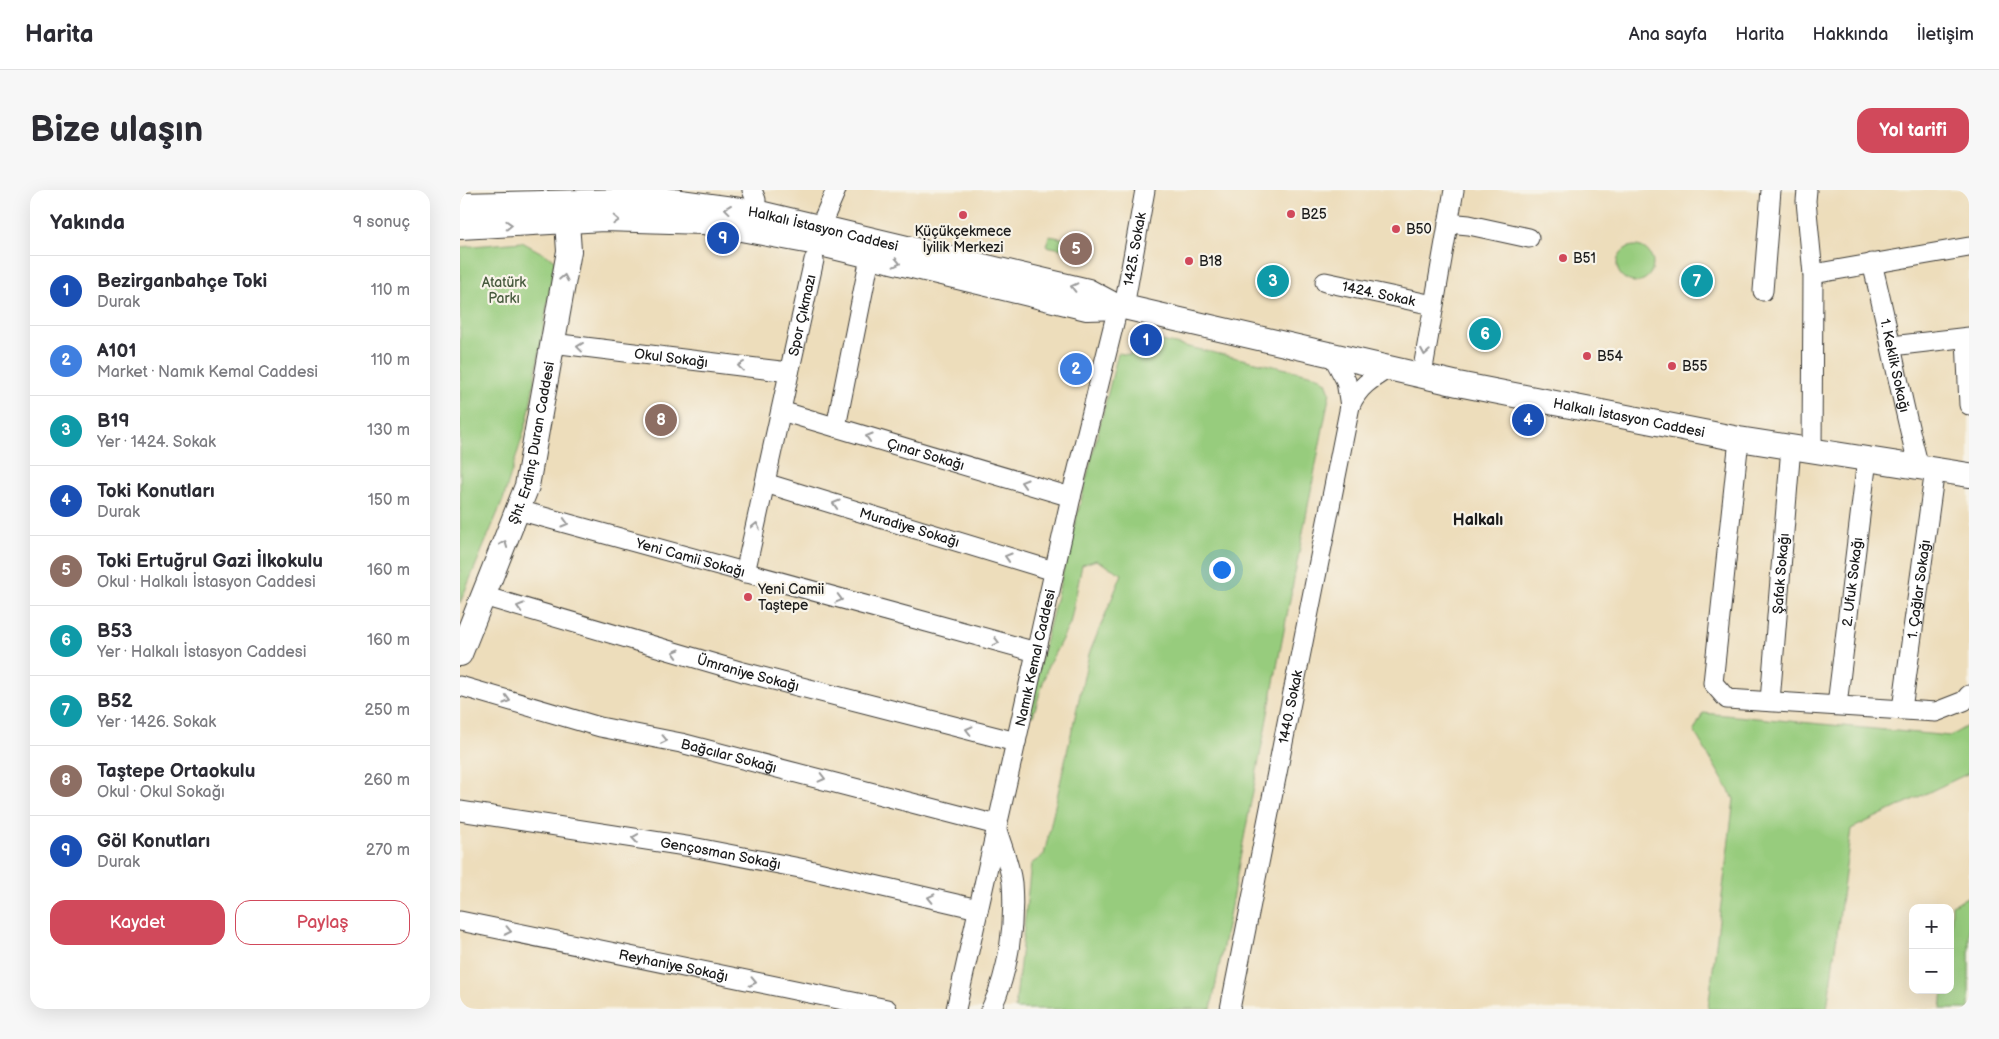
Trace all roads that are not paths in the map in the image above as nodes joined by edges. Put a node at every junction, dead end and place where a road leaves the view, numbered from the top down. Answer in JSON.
{"nodes":[{"id":1,"x":836,"y":190,"type":"edge"},
{"id":2,"x":1145,"y":190,"type":"edge"},
{"id":3,"x":1454,"y":190,"type":"edge"},
{"id":4,"x":1771,"y":190,"type":"edge"},
{"id":5,"x":1807,"y":190,"type":"edge"},
{"id":6,"x":576,"y":194,"type":"edge"},
{"id":7,"x":754,"y":201,"type":"edge"},
{"id":8,"x":543,"y":204,"type":"junction"},
{"id":9,"x":460,"y":205,"type":"edge"},
{"id":10,"x":567,"y":222,"type":"junction"},
{"id":11,"x":1448,"y":223,"type":"junction"},
{"id":12,"x":460,"y":227,"type":"edge"},
{"id":13,"x":1529,"y":238,"type":"dead end"},
{"id":14,"x":817,"y":243,"type":"junction"},
{"id":15,"x":1969,"y":247,"type":"edge"},
{"id":16,"x":870,"y":257,"type":"junction"},
{"id":17,"x":1872,"y":263,"type":"junction"},
{"id":18,"x":1813,"y":274,"type":"junction"},
{"id":19,"x":1325,"y":282,"type":"dead end"},
{"id":20,"x":1763,"y":291,"type":"dead end"},
{"id":21,"x":1434,"y":306,"type":"junction"},
{"id":22,"x":1121,"y":307,"type":"junction"},
{"id":23,"x":1968,"y":338,"type":"edge"},
{"id":24,"x":552,"y":344,"type":"junction"},
{"id":25,"x":1892,"y":346,"type":"junction"},
{"id":26,"x":1333,"y":356,"type":"junction"},
{"id":27,"x":1389,"y":368,"type":"junction"},
{"id":28,"x":789,"y":372,"type":"junction"},
{"id":29,"x":1422,"y":374,"type":"junction"},
{"id":30,"x":1969,"y":405,"type":"edge"},
{"id":31,"x":1350,"y":406,"type":"junction"},
{"id":32,"x":781,"y":411,"type":"junction"},
{"id":33,"x":836,"y":427,"type":"junction"},
{"id":34,"x":1739,"y":439,"type":"junction"},
{"id":35,"x":1801,"y":449,"type":"junction"},
{"id":36,"x":1868,"y":459,"type":"junction"},
{"id":37,"x":1927,"y":468,"type":"junction"},
{"id":38,"x":1969,"y":475,"type":"edge"},
{"id":39,"x":765,"y":483,"type":"junction"},
{"id":40,"x":1071,"y":498,"type":"junction"},
{"id":41,"x":518,"y":510,"type":"junction"},
{"id":42,"x":1054,"y":571,"type":"junction"},
{"id":43,"x":745,"y":573,"type":"junction"},
{"id":44,"x":484,"y":596,"type":"junction"},
{"id":45,"x":1036,"y":652,"type":"junction"},
{"id":46,"x":460,"y":654,"type":"edge"},
{"id":47,"x":460,"y":686,"type":"edge"},
{"id":48,"x":1969,"y":695,"type":"edge"},
{"id":49,"x":1770,"y":701,"type":"junction"},
{"id":50,"x":1837,"y":706,"type":"junction"},
{"id":51,"x":1902,"y":709,"type":"junction"},
{"id":52,"x":1016,"y":742,"type":"junction"},
{"id":53,"x":460,"y":811,"type":"edge"},
{"id":54,"x":997,"y":827,"type":"junction"},
{"id":55,"x":978,"y":909,"type":"junction"},
{"id":56,"x":460,"y":921,"type":"edge"},
{"id":57,"x":887,"y":1009,"type":"edge"},
{"id":58,"x":956,"y":1009,"type":"edge"},
{"id":59,"x":991,"y":1009,"type":"edge"},
{"id":60,"x":1230,"y":1009,"type":"edge"}],
"edges":[{"from":1,"to":14,"type":"street","name":"Spor Çıkmazı"},
{"from":2,"to":22,"type":"street","name":"1425. Sokak"},
{"from":3,"to":11,"type":"street","name":"1424. Sokak"},
{"from":4,"to":20,"type":"street"},
{"from":5,"to":18,"type":"street","name":"Şafak Sokağı"},
{"from":7,"to":6,"type":"main road","name":"Halkalı İstasyon Caddesi","one_way":true},
{"from":6,"to":8,"type":"main road","name":"Halkalı İstasyon Caddesi"},
{"from":7,"to":14,"type":"main road","name":"Halkalı İstasyon Caddesi"},
{"from":8,"to":9,"type":"main road","name":"Halkalı İstasyon Caddesi"},
{"from":8,"to":10,"type":"main road"},
{"from":12,"to":10,"type":"main road","name":"Halkalı İstasyon Caddesi","one_way":true},
{"from":10,"to":14,"type":"main road","name":"Halkalı İstasyon Caddesi","one_way":true},
{"from":24,"to":10,"type":"main road","name":"Şht. Erdinç Duran Caddesi","one_way":true},
{"from":11,"to":13,"type":"street"},
{"from":11,"to":21,"type":"street","name":"1424. Sokak"},
{"from":14,"to":16,"type":"main road","name":"Halkalı İstasyon Caddesi"},
{"from":22,"to":14,"type":"main road","name":"Halkalı İstasyon Caddesi","one_way":true},
{"from":14,"to":28,"type":"street","name":"Spor Çıkmazı"},
{"from":15,"to":17,"type":"street"},
{"from":16,"to":22,"type":"main road","name":"Halkalı İstasyon Caddesi","one_way":true},
{"from":16,"to":33,"type":"street"},
{"from":17,"to":18,"type":"street"},
{"from":17,"to":25,"type":"street","name":"1. Keklik Sokağı"},
{"from":18,"to":35,"type":"street","name":"Şafak Sokağı"},
{"from":19,"to":21,"type":"street","name":"1424. Sokak"},
{"from":21,"to":29,"type":"street","name":"1424. Sokak","one_way":true},
{"from":22,"to":26,"type":"main road","name":"Halkalı İstasyon Caddesi"},
{"from":22,"to":40,"type":"street","name":"Namık Kemal Caddesi"},
{"from":23,"to":25,"type":"street"},
{"from":23,"to":30,"type":"street"},
{"from":28,"to":24,"type":"street","name":"Okul Sokağı","one_way":true},
{"from":24,"to":41,"type":"main road","name":"Şht. Erdinç Duran Caddesi"},
{"from":25,"to":37,"type":"street","name":"1. Keklik Sokağı"},
{"from":26,"to":27,"type":"main road","name":"Halkalı İstasyon Caddesi"},
{"from":26,"to":31,"type":"street","name":"1440. Sokak"},
{"from":27,"to":29,"type":"main road","name":"Halkalı İstasyon Caddesi"},
{"from":27,"to":31,"type":"street","name":"1440. Sokak"},
{"from":28,"to":32,"type":"street","name":"Spor Çıkmazı"},
{"from":29,"to":34,"type":"main road","name":"Halkalı İstasyon Caddesi"},
{"from":31,"to":60,"type":"street","name":"1440. Sokak"},
{"from":32,"to":33,"type":"street","name":"Çınar Sokağı"},
{"from":32,"to":39,"type":"street","name":"Spor Çıkmazı"},
{"from":40,"to":33,"type":"street","name":"Çınar Sokağı","one_way":true},
{"from":34,"to":35,"type":"main road","name":"Halkalı İstasyon Caddesi"},
{"from":34,"to":49,"type":"street"},
{"from":35,"to":36,"type":"main road","name":"Halkalı İstasyon Caddesi"},
{"from":35,"to":49,"type":"street","name":"Şafak Sokağı"},
{"from":36,"to":37,"type":"main road","name":"Halkalı İstasyon Caddesi"},
{"from":36,"to":50,"type":"street","name":"2. Ufuk Sokağı"},
{"from":37,"to":38,"type":"main road","name":"Halkalı İstasyon Caddesi"},
{"from":37,"to":51,"type":"street","name":"1. Çağlar Sokağı"},
{"from":42,"to":39,"type":"street","name":"Muradiye Sokağı","one_way":true},
{"from":43,"to":39,"type":"street","name":"Spor Çıkmazı","one_way":true},
{"from":40,"to":42,"type":"street","name":"Namık Kemal Caddesi"},
{"from":41,"to":43,"type":"street","name":"Yeni Camii Sokağı","one_way":true},
{"from":44,"to":41,"type":"main road","name":"Şht. Erdinç Duran Caddesi","one_way":true},
{"from":42,"to":45,"type":"street","name":"Namık Kemal Caddesi"},
{"from":43,"to":45,"type":"street","name":"Yeni Camii Sokağı","one_way":true},
{"from":44,"to":46,"type":"main road","name":"Şht. Erdinç Duran Caddesi"},
{"from":52,"to":44,"type":"street","name":"Ümraniye Sokağı","one_way":true},
{"from":45,"to":52,"type":"street","name":"Namık Kemal Caddesi"},
{"from":47,"to":54,"type":"street","name":"Bağcılar Sokağı","one_way":true},
{"from":48,"to":51,"type":"street"},
{"from":49,"to":50,"type":"street"},
{"from":50,"to":51,"type":"street"},
{"from":52,"to":54,"type":"street","name":"Namık Kemal Caddesi"},
{"from":55,"to":53,"type":"street","name":"Gençosman Sokağı","one_way":true},
{"from":54,"to":55,"type":"street","name":"Namık Kemal Caddesi"},
{"from":54,"to":59,"type":"street"},
{"from":55,"to":58,"type":"street","name":"Namık Kemal Caddesi"},
{"from":56,"to":57,"type":"street","name":"Reyhaniye Sokağı","one_way":true}]}
